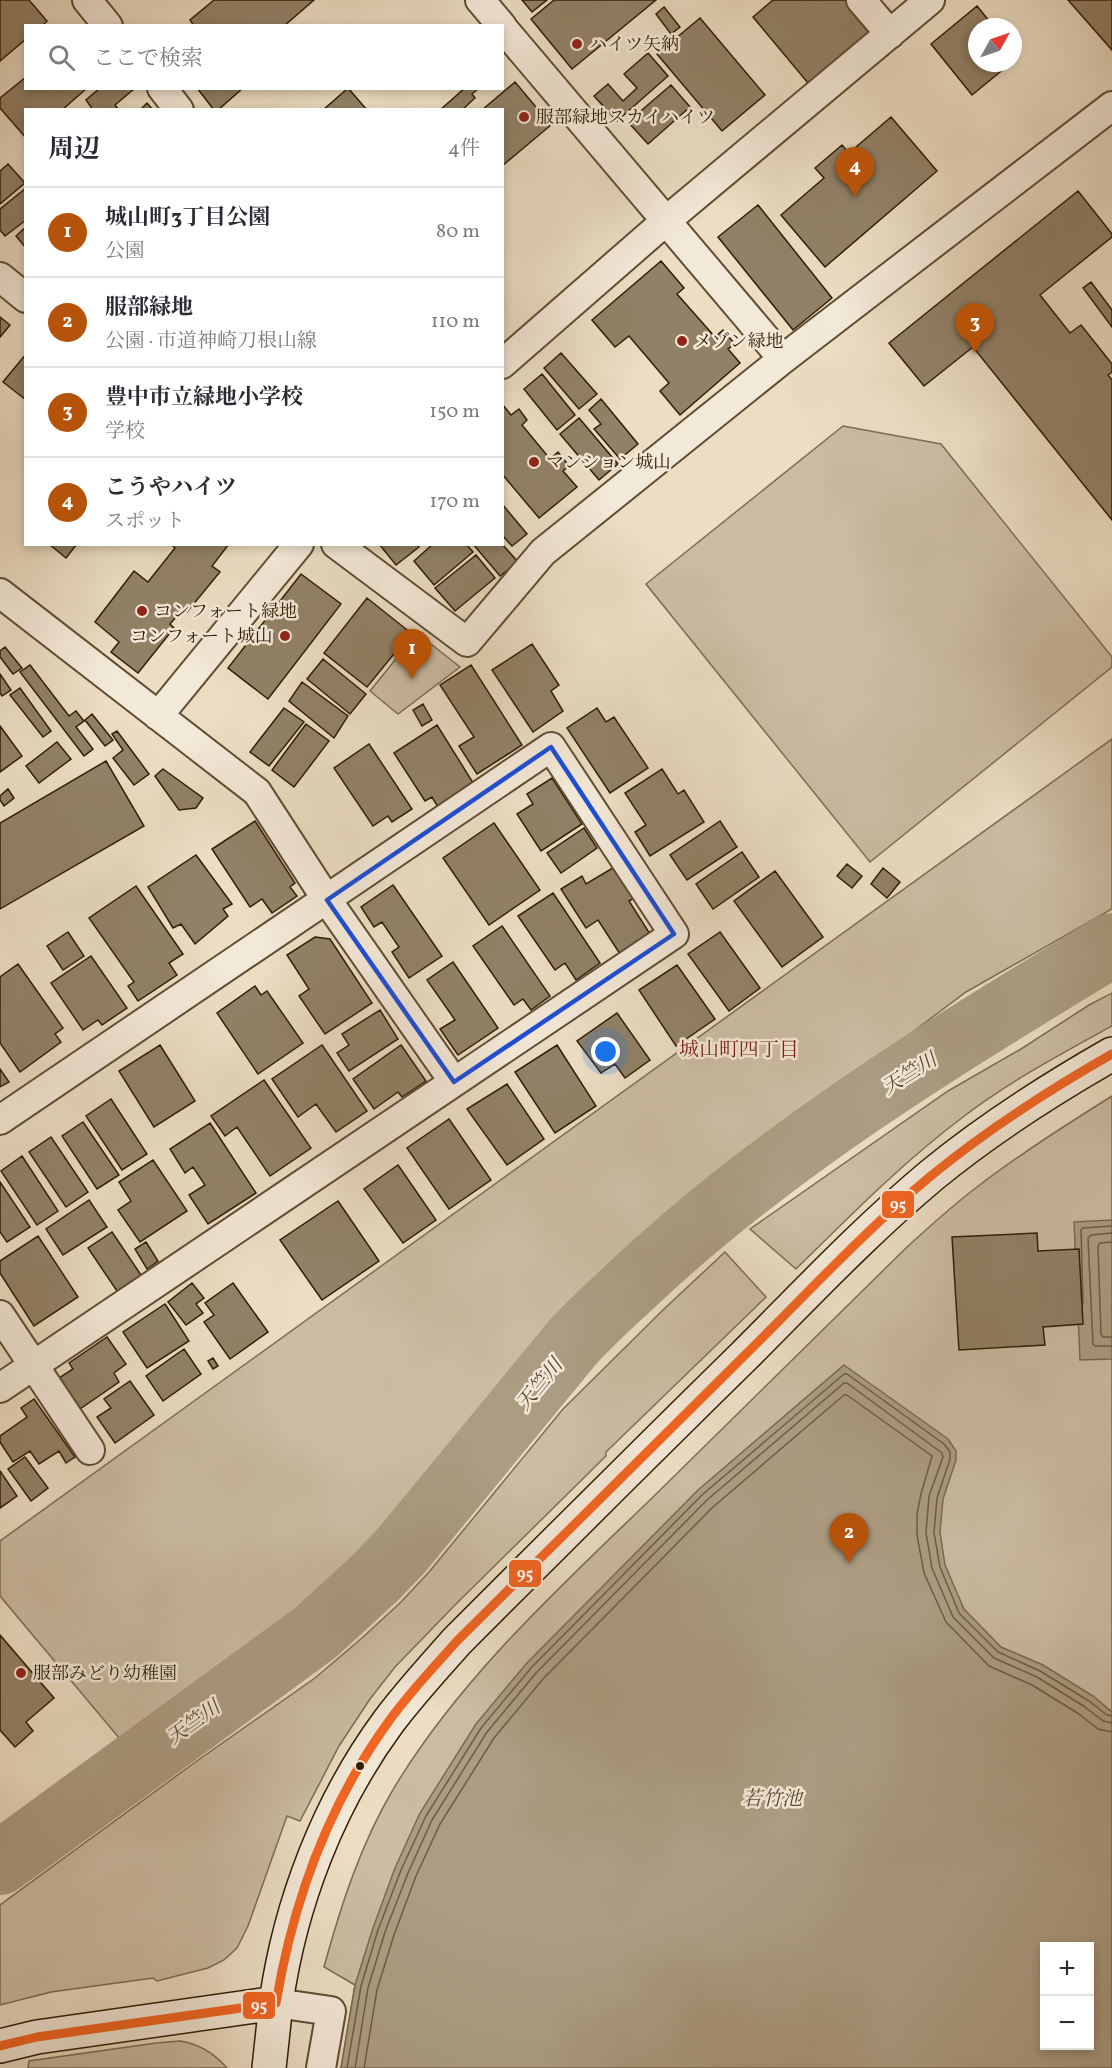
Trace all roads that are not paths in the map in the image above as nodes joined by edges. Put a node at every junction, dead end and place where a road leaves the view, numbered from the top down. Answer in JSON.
{"nodes":[{"id":1,"x":87,"y":0,"type":"edge"},
{"id":2,"x":480,"y":0,"type":"edge"},
{"id":3,"x":861,"y":0,"type":"edge"},
{"id":4,"x":930,"y":0,"type":"edge"},
{"id":5,"x":106,"y":24,"type":"edge"},
{"id":6,"x":500,"y":24,"type":"edge"},
{"id":7,"x":504,"y":28,"type":"edge"},
{"id":8,"x":890,"y":34,"type":"junction"},
{"id":9,"x":164,"y":90,"type":"edge"},
{"id":10,"x":1112,"y":106,"type":"edge"},
{"id":11,"x":177,"y":108,"type":"edge"},
{"id":12,"x":667,"y":220,"type":"junction"},
{"id":13,"x":0,"y":277,"type":"edge"},
{"id":14,"x":24,"y":296,"type":"edge"},
{"id":15,"x":783,"y":359,"type":"junction"},
{"id":16,"x":504,"y":362,"type":"edge"},
{"id":17,"x":296,"y":546,"type":"edge"},
{"id":18,"x":339,"y":546,"type":"edge"},
{"id":19,"x":0,"y":593,"type":"edge"},
{"id":20,"x":158,"y":716,"type":"junction"},
{"id":21,"x":327,"y":900,"type":"junction"},
{"id":22,"x":1112,"y":1054,"type":"edge"},
{"id":23,"x":454,"y":1082,"type":"junction"},
{"id":24,"x":0,"y":1120,"type":"edge"},
{"id":25,"x":0,"y":1315,"type":"edge"},
{"id":26,"x":34,"y":1366,"type":"junction"},
{"id":27,"x":0,"y":1388,"type":"edge"},
{"id":28,"x":90,"y":1450,"type":"dead end"},
{"id":29,"x":276,"y":2003,"type":"junction"},
{"id":30,"x":0,"y":2046,"type":"edge"},
{"id":31,"x":269,"y":2068,"type":"edge"},
{"id":32,"x":321,"y":2068,"type":"edge"}],
"edges":[{"from":1,"to":5,"type":"street"},
{"from":2,"to":6,"type":"street"},
{"from":3,"to":8,"type":"street"},
{"from":4,"to":8,"type":"street"},
{"from":7,"to":12,"type":"street"},
{"from":8,"to":12,"type":"street"},
{"from":9,"to":11,"type":"street"},
{"from":10,"to":15,"type":"street"},
{"from":12,"to":15,"type":"street"},
{"from":12,"to":16,"type":"street"},
{"from":13,"to":14,"type":"street"},
{"from":15,"to":18,"type":"street"},
{"from":17,"to":20,"type":"street"},
{"from":19,"to":20,"type":"street"},
{"from":20,"to":21,"type":"street"},
{"from":21,"to":23,"type":"street"},
{"from":21,"to":23,"type":"street"},
{"from":21,"to":24,"type":"street"},
{"from":22,"to":29,"type":"street"},
{"from":23,"to":26,"type":"street"},
{"from":25,"to":26,"type":"street"},
{"from":26,"to":27,"type":"street"},
{"from":26,"to":28,"type":"street"},
{"from":29,"to":30,"type":"street"},
{"from":29,"to":31,"type":"street"},
{"from":29,"to":32,"type":"street"}]}
